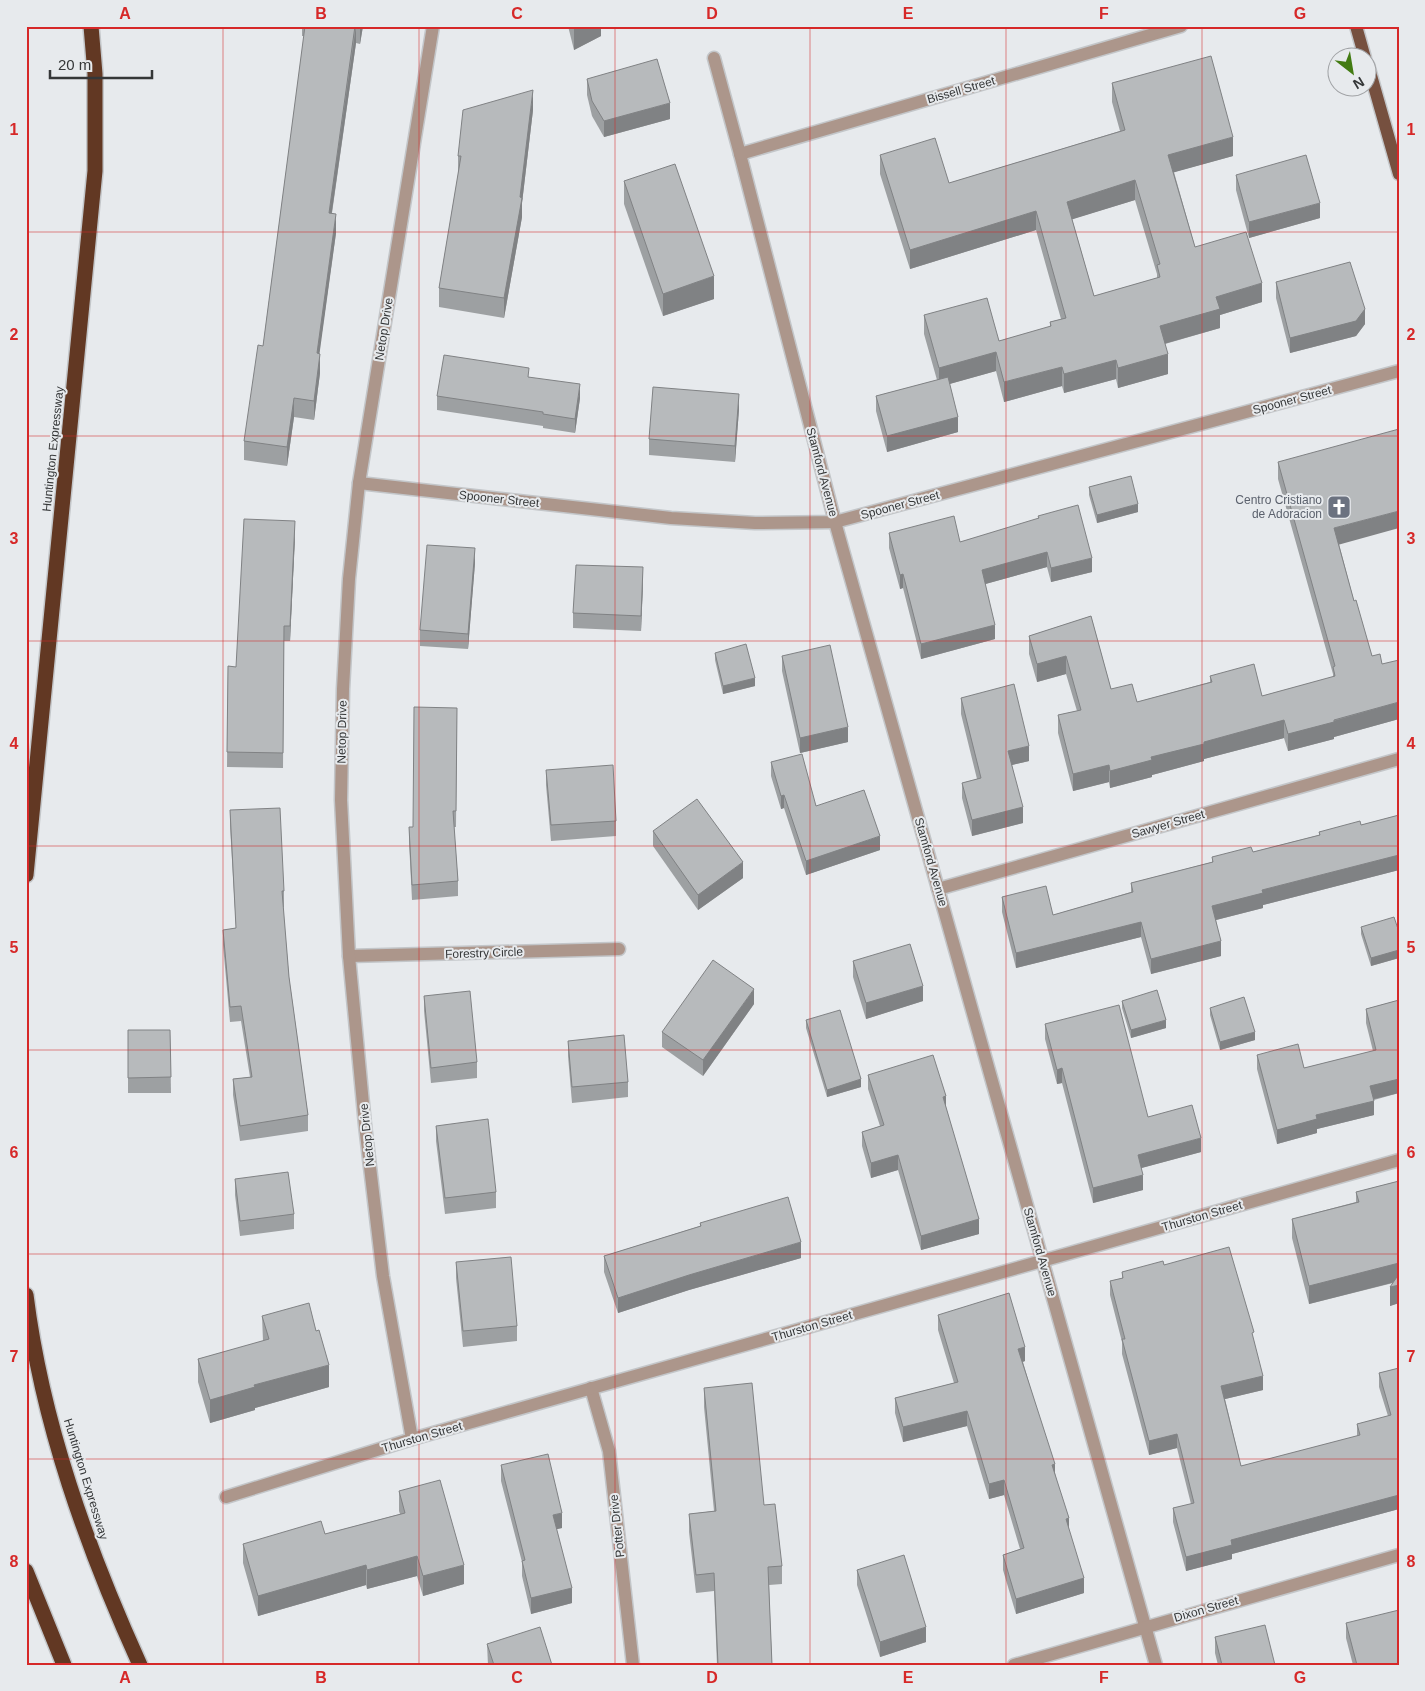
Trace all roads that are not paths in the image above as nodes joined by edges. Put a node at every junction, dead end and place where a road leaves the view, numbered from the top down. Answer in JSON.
{"nodes":[{"id":1,"x":91,"y":26,"type":"edge"},
{"id":2,"x":433,"y":26,"type":"edge"},
{"id":3,"x":1181,"y":26,"type":"edge"},
{"id":4,"x":1356,"y":26,"type":"edge"},
{"id":5,"x":1362,"y":48,"type":"edge"},
{"id":6,"x":714,"y":58,"type":"dead end"},
{"id":7,"x":1377,"y":98,"type":"edge"},
{"id":8,"x":740,"y":154,"type":"junction"},
{"id":9,"x":1399,"y":174,"type":"edge"},
{"id":10,"x":1399,"y":371,"type":"edge"},
{"id":11,"x":359,"y":483,"type":"junction"},
{"id":12,"x":835,"y":522,"type":"junction"},
{"id":13,"x":1399,"y":759,"type":"edge"},
{"id":14,"x":26,"y":875,"type":"edge"},
{"id":15,"x":938,"y":889,"type":"junction"},
{"id":16,"x":619,"y":949,"type":"dead end"},
{"id":17,"x":349,"y":956,"type":"junction"},
{"id":18,"x":1399,"y":1160,"type":"edge"},
{"id":19,"x":1043,"y":1261,"type":"junction"},
{"id":20,"x":26,"y":1295,"type":"edge"},
{"id":21,"x":592,"y":1388,"type":"junction"},
{"id":22,"x":412,"y":1439,"type":"junction"},
{"id":23,"x":226,"y":1498,"type":"dead end"},
{"id":24,"x":1399,"y":1555,"type":"edge"},
{"id":25,"x":26,"y":1570,"type":"edge"},
{"id":26,"x":1146,"y":1627,"type":"junction"},
{"id":27,"x":64,"y":1665,"type":"edge"},
{"id":28,"x":140,"y":1665,"type":"edge"},
{"id":29,"x":633,"y":1665,"type":"edge"},
{"id":30,"x":1014,"y":1665,"type":"edge"},
{"id":31,"x":1156,"y":1665,"type":"edge"}],
"edges":[{"from":1,"to":14,"type":"highway","name":"Huntington Expressway"},
{"from":2,"to":11,"type":"street","name":"Netop Drive"},
{"from":3,"to":8,"type":"street","name":"Bissell Street"},
{"from":4,"to":5,"type":"main road"},
{"from":6,"to":8,"type":"street","name":"Stamford Avenue"},
{"from":7,"to":9,"type":"main road"},
{"from":8,"to":12,"type":"street","name":"Stamford Avenue"},
{"from":10,"to":12,"type":"street","name":"Spooner Street"},
{"from":11,"to":12,"type":"street","name":"Spooner Street"},
{"from":11,"to":17,"type":"street","name":"Netop Drive"},
{"from":12,"to":15,"type":"street","name":"Stamford Avenue"},
{"from":13,"to":15,"type":"street","name":"Sawyer Street"},
{"from":15,"to":19,"type":"street","name":"Stamford Avenue"},
{"from":16,"to":17,"type":"street","name":"Forestry Circle"},
{"from":17,"to":22,"type":"street","name":"Netop Drive"},
{"from":18,"to":19,"type":"street","name":"Thurston Street"},
{"from":19,"to":21,"type":"street","name":"Thurston Street"},
{"from":19,"to":26,"type":"street","name":"Stamford Avenue"},
{"from":20,"to":28,"type":"highway","name":"Huntington Expressway"},
{"from":21,"to":22,"type":"street","name":"Thurston Street"},
{"from":21,"to":29,"type":"street","name":"Potter Drive"},
{"from":22,"to":23,"type":"street","name":"Thurston Street"},
{"from":24,"to":26,"type":"street","name":"Dixon Street"},
{"from":25,"to":27,"type":"highway"},
{"from":26,"to":30,"type":"street","name":"Dixon Street"},
{"from":26,"to":31,"type":"street","name":"Stamford Avenue"}]}
